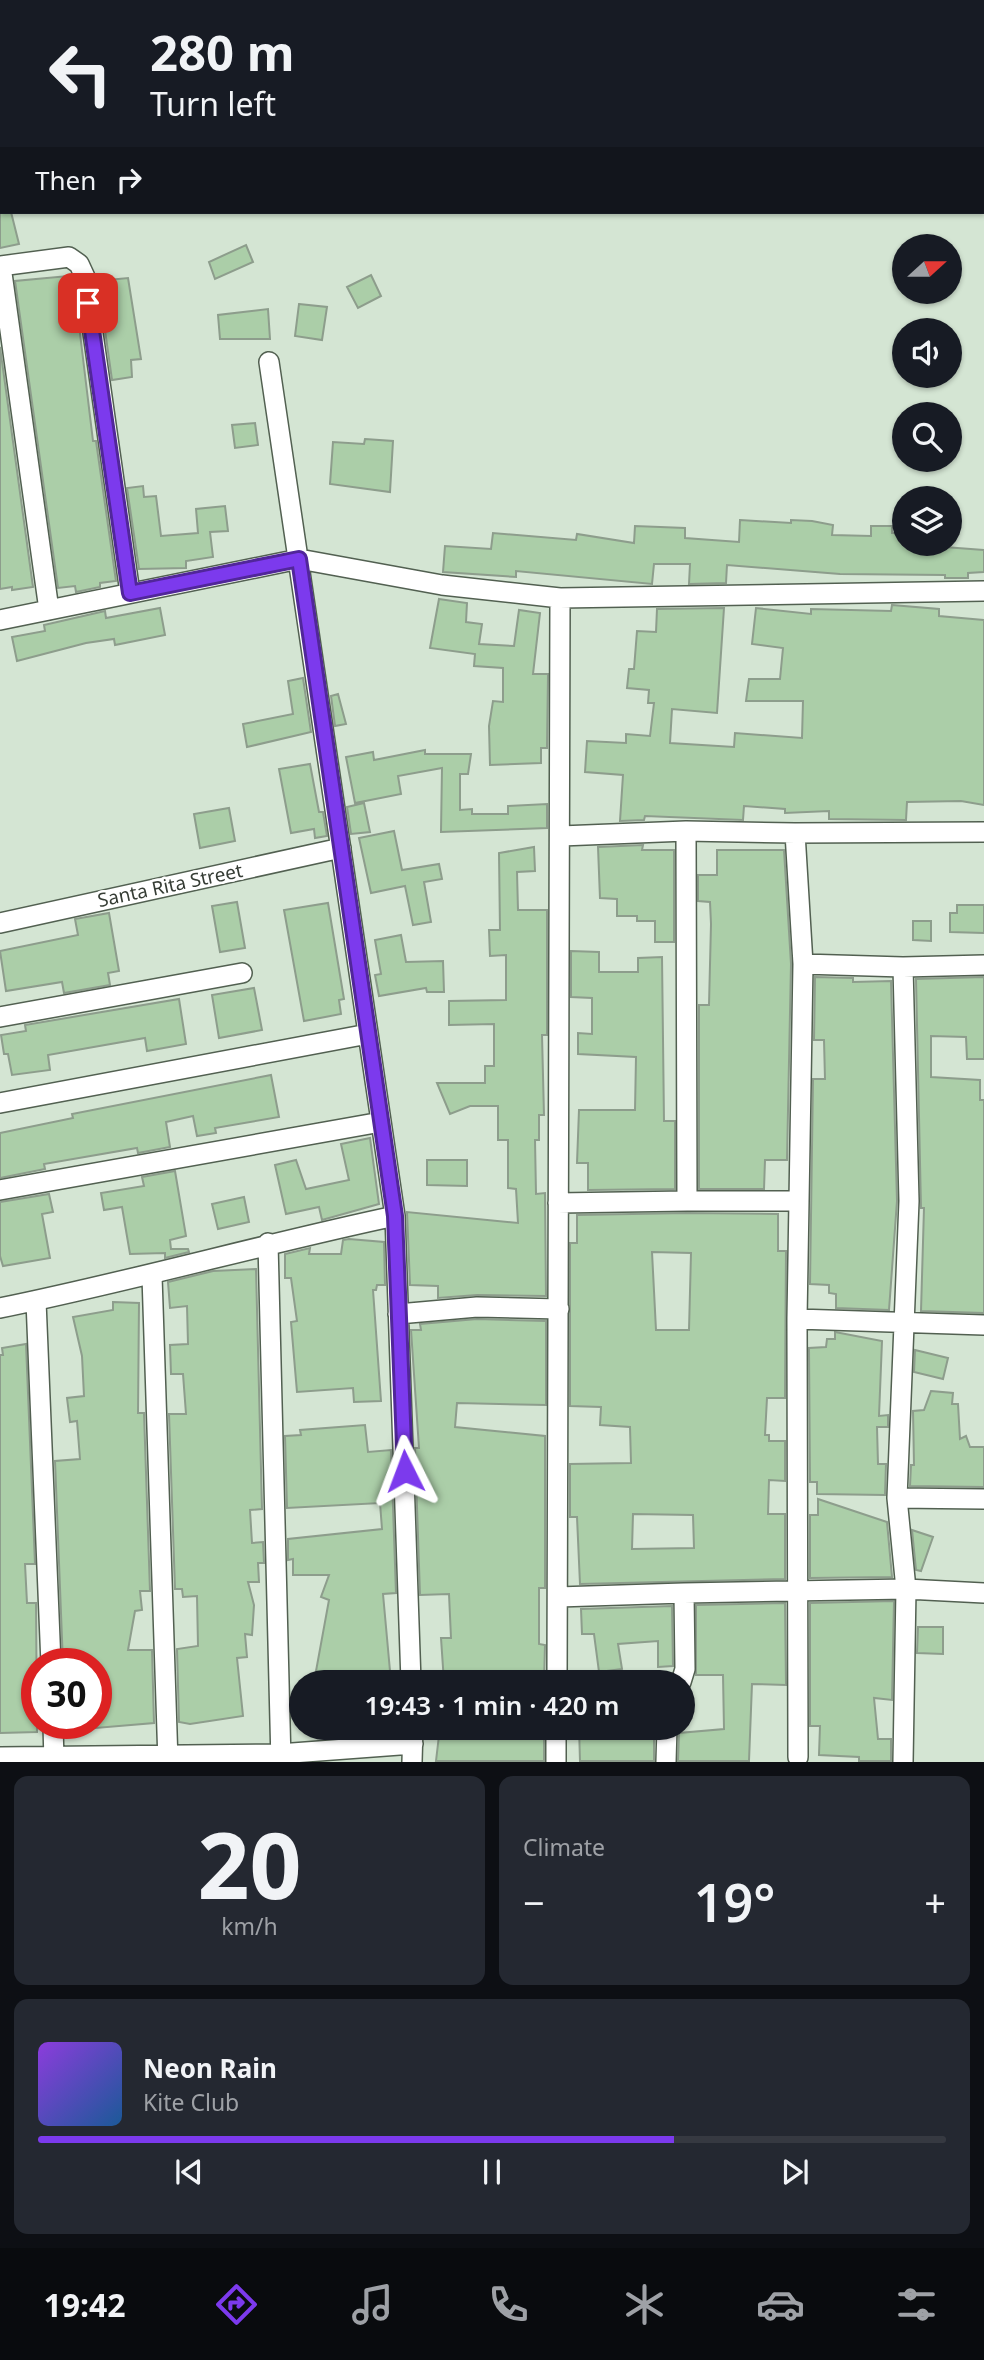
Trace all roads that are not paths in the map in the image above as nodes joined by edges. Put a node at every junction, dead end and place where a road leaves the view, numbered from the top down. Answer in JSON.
{"nodes":[{"id":1,"x":0,"y":266,"type":"edge"},
{"id":2,"x":269,"y":362,"type":"dead end"},
{"id":3,"x":299,"y":559,"type":"junction"},
{"id":4,"x":984,"y":591,"type":"edge"},
{"id":5,"x":130,"y":593,"type":"junction"},
{"id":6,"x":560,"y":598,"type":"junction"},
{"id":7,"x":49,"y":610,"type":"junction"},
{"id":8,"x":0,"y":621,"type":"edge"},
{"id":9,"x":686,"y":831,"type":"junction"},
{"id":10,"x":984,"y":832,"type":"edge"},
{"id":11,"x":795,"y":833,"type":"junction"},
{"id":12,"x":561,"y":836,"type":"junction"},
{"id":13,"x":341,"y":848,"type":"junction"},
{"id":14,"x":0,"y":923,"type":"edge"},
{"id":15,"x":803,"y":964,"type":"junction"},
{"id":16,"x":984,"y":965,"type":"edge"},
{"id":17,"x":903,"y":967,"type":"junction"},
{"id":18,"x":242,"y":973,"type":"dead end"},
{"id":19,"x":0,"y":1017,"type":"edge"},
{"id":20,"x":368,"y":1034,"type":"junction"},
{"id":21,"x":0,"y":1103,"type":"edge"},
{"id":22,"x":381,"y":1122,"type":"junction"},
{"id":23,"x":0,"y":1191,"type":"edge"},
{"id":24,"x":687,"y":1201,"type":"junction"},
{"id":25,"x":799,"y":1201,"type":"junction"},
{"id":26,"x":558,"y":1203,"type":"junction"},
{"id":27,"x":395,"y":1216,"type":"junction"},
{"id":28,"x":268,"y":1243,"type":"junction"},
{"id":29,"x":152,"y":1276,"type":"junction"},
{"id":30,"x":36,"y":1301,"type":"junction"},
{"id":31,"x":0,"y":1308,"type":"edge"},
{"id":32,"x":559,"y":1308,"type":"junction"},
{"id":33,"x":398,"y":1314,"type":"junction"},
{"id":34,"x":797,"y":1319,"type":"junction"},
{"id":35,"x":904,"y":1324,"type":"junction"},
{"id":36,"x":984,"y":1325,"type":"edge"},
{"id":37,"x":897,"y":1498,"type":"junction"},
{"id":38,"x":984,"y":1499,"type":"edge"},
{"id":39,"x":906,"y":1589,"type":"junction"},
{"id":40,"x":800,"y":1590,"type":"junction"},
{"id":41,"x":684,"y":1593,"type":"junction"},
{"id":42,"x":984,"y":1593,"type":"edge"},
{"id":43,"x":558,"y":1597,"type":"junction"},
{"id":44,"x":50,"y":1648,"type":"edge"},
{"id":45,"x":411,"y":1670,"type":"edge"},
{"id":46,"x":557,"y":1670,"type":"edge"},
{"id":47,"x":685,"y":1670,"type":"edge"},
{"id":48,"x":53,"y":1739,"type":"edge"},
{"id":49,"x":556,"y":1740,"type":"edge"},
{"id":50,"x":667,"y":1740,"type":"edge"},
{"id":51,"x":413,"y":1744,"type":"edge"},
{"id":52,"x":0,"y":1757,"type":"edge"},
{"id":53,"x":798,"y":1757,"type":"dead end"},
{"id":54,"x":169,"y":1758,"type":"edge"},
{"id":55,"x":280,"y":1758,"type":"edge"},
{"id":56,"x":54,"y":1759,"type":"edge"},
{"id":57,"x":556,"y":1762,"type":"edge"},
{"id":58,"x":666,"y":1762,"type":"edge"},
{"id":59,"x":903,"y":1762,"type":"edge"}],
"edges":[{"from":1,"to":5,"type":"street"},
{"from":1,"to":7,"type":"street"},
{"from":2,"to":3,"type":"street"},
{"from":3,"to":5,"type":"street"},
{"from":3,"to":6,"type":"street"},
{"from":3,"to":13,"type":"street"},
{"from":4,"to":6,"type":"street"},
{"from":5,"to":7,"type":"street"},
{"from":6,"to":12,"type":"street"},
{"from":7,"to":8,"type":"street"},
{"from":9,"to":11,"type":"street"},
{"from":9,"to":12,"type":"street"},
{"from":9,"to":24,"type":"street"},
{"from":10,"to":11,"type":"street"},
{"from":11,"to":15,"type":"street"},
{"from":12,"to":26,"type":"street"},
{"from":13,"to":14,"type":"street","name":"Santa Rita Street"},
{"from":13,"to":20,"type":"street"},
{"from":15,"to":17,"type":"street"},
{"from":15,"to":25,"type":"street"},
{"from":16,"to":17,"type":"street"},
{"from":17,"to":35,"type":"street"},
{"from":18,"to":19,"type":"street"},
{"from":20,"to":21,"type":"street"},
{"from":20,"to":22,"type":"street"},
{"from":22,"to":23,"type":"street"},
{"from":22,"to":27,"type":"street"},
{"from":24,"to":25,"type":"street"},
{"from":24,"to":26,"type":"street"},
{"from":25,"to":34,"type":"street"},
{"from":26,"to":32,"type":"street"},
{"from":27,"to":28,"type":"street"},
{"from":27,"to":33,"type":"street"},
{"from":28,"to":29,"type":"street"},
{"from":28,"to":55,"type":"street"},
{"from":29,"to":30,"type":"street"},
{"from":29,"to":54,"type":"street"},
{"from":30,"to":31,"type":"street"},
{"from":30,"to":44,"type":"street"},
{"from":32,"to":33,"type":"street"},
{"from":32,"to":43,"type":"street"},
{"from":33,"to":45,"type":"street"},
{"from":34,"to":35,"type":"street"},
{"from":34,"to":40,"type":"street"},
{"from":35,"to":36,"type":"street"},
{"from":35,"to":37,"type":"street"},
{"from":37,"to":38,"type":"street"},
{"from":37,"to":39,"type":"street"},
{"from":39,"to":40,"type":"street"},
{"from":39,"to":42,"type":"street"},
{"from":39,"to":59,"type":"street"},
{"from":40,"to":41,"type":"street"},
{"from":40,"to":53,"type":"street"},
{"from":41,"to":43,"type":"street"},
{"from":41,"to":47,"type":"street"},
{"from":43,"to":46,"type":"street"},
{"from":48,"to":56,"type":"street"},
{"from":49,"to":57,"type":"street"},
{"from":50,"to":58,"type":"street"},
{"from":51,"to":55,"type":"street"},
{"from":52,"to":56,"type":"street"},
{"from":54,"to":55,"type":"street"},
{"from":54,"to":56,"type":"street"}]}
